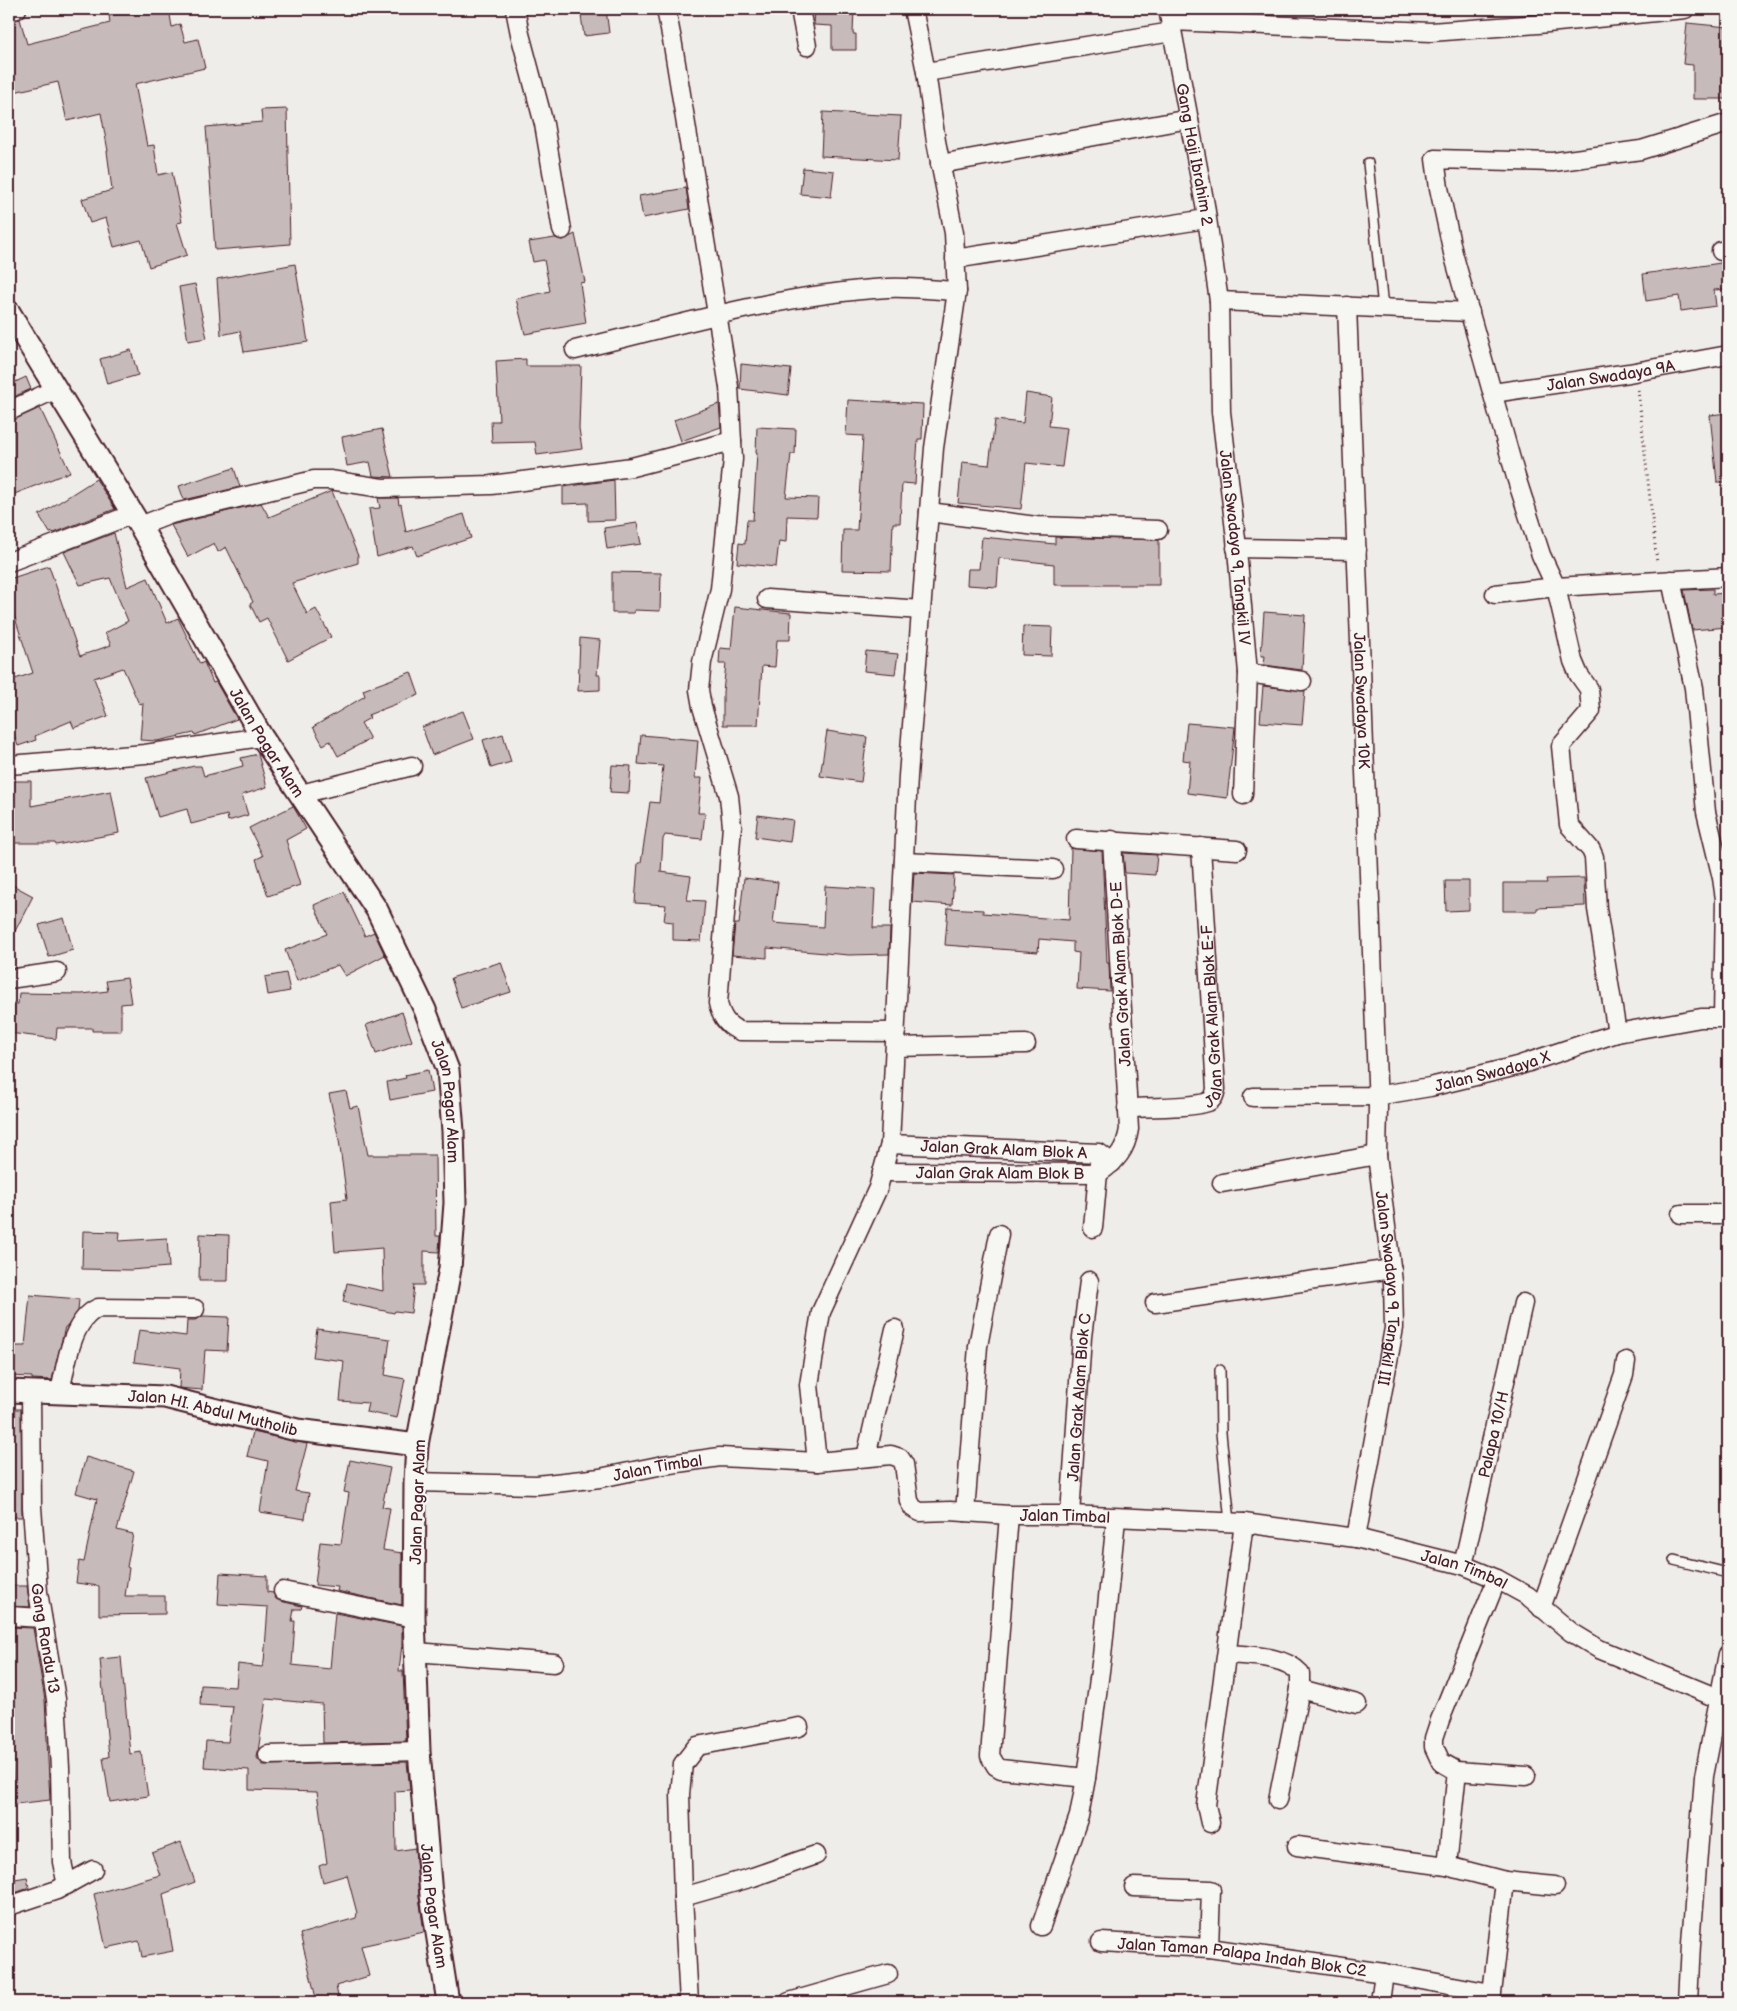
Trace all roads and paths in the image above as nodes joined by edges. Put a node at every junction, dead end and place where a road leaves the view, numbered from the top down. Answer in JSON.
{"nodes":[{"id":1,"x":17,"y":9,"type":"edge"},
{"id":2,"x":515,"y":9,"type":"edge"},
{"id":3,"x":666,"y":9,"type":"edge"},
{"id":4,"x":800,"y":9,"type":"edge"},
{"id":5,"x":913,"y":9,"type":"edge"},
{"id":6,"x":1685,"y":9,"type":"edge"},
{"id":7,"x":9,"y":11,"type":"edge"},
{"id":8,"x":1170,"y":21,"type":"edge"},
{"id":9,"x":808,"y":46,"type":"dead end"},
{"id":10,"x":926,"y":72,"type":"junction"},
{"id":11,"x":1189,"y":119,"type":"junction"},
{"id":12,"x":1728,"y":123,"type":"edge"},
{"id":13,"x":940,"y":164,"type":"junction"},
{"id":14,"x":1368,"y":164,"type":"dead end"},
{"id":15,"x":1206,"y":219,"type":"junction"},
{"id":16,"x":562,"y":230,"type":"dead end"},
{"id":17,"x":956,"y":259,"type":"junction"},
{"id":18,"x":957,"y":290,"type":"junction"},
{"id":19,"x":1219,"y":301,"type":"junction"},
{"id":20,"x":1346,"y":306,"type":"junction"},
{"id":21,"x":1383,"y":308,"type":"junction"},
{"id":22,"x":9,"y":312,"type":"edge"},
{"id":23,"x":1470,"y":312,"type":"junction"},
{"id":24,"x":716,"y":316,"type":"junction"},
{"id":25,"x":576,"y":350,"type":"dead end"},
{"id":26,"x":1728,"y":355,"type":"edge"},
{"id":27,"x":1636,"y":371,"type":"junction"},
{"id":28,"x":56,"y":389,"type":"junction"},
{"id":29,"x":1492,"y":393,"type":"junction"},
{"id":30,"x":9,"y":411,"type":"edge"},
{"id":31,"x":732,"y":440,"type":"junction"},
{"id":32,"x":929,"y":512,"type":"junction"},
{"id":33,"x":136,"y":520,"type":"junction"},
{"id":34,"x":1158,"y":530,"type":"dead end"},
{"id":35,"x":1236,"y":548,"type":"junction"},
{"id":36,"x":1357,"y":550,"type":"junction"},
{"id":37,"x":9,"y":562,"type":"edge"},
{"id":38,"x":1728,"y":577,"type":"edge"},
{"id":39,"x":1665,"y":580,"type":"junction"},
{"id":40,"x":1556,"y":587,"type":"junction"},
{"id":41,"x":1495,"y":594,"type":"dead end"},
{"id":42,"x":767,"y":599,"type":"dead end"},
{"id":43,"x":921,"y":610,"type":"junction"},
{"id":44,"x":1248,"y":673,"type":"junction"},
{"id":45,"x":1302,"y":681,"type":"dead end"},
{"id":46,"x":262,"y":737,"type":"junction"},
{"id":47,"x":9,"y":765,"type":"edge"},
{"id":48,"x":412,"y":766,"type":"dead end"},
{"id":49,"x":301,"y":794,"type":"junction"},
{"id":50,"x":1243,"y":795,"type":"dead end"},
{"id":51,"x":1076,"y":839,"type":"dead end"},
{"id":52,"x":1112,"y":840,"type":"junction"},
{"id":53,"x":1201,"y":847,"type":"junction"},
{"id":54,"x":1238,"y":850,"type":"dead end"},
{"id":55,"x":904,"y":862,"type":"junction"},
{"id":56,"x":1053,"y":869,"type":"dead end"},
{"id":57,"x":57,"y":972,"type":"dead end"},
{"id":58,"x":9,"y":979,"type":"edge"},
{"id":59,"x":1726,"y":1018,"type":"edge"},
{"id":60,"x":1616,"y":1034,"type":"junction"},
{"id":61,"x":896,"y":1039,"type":"junction"},
{"id":62,"x":1026,"y":1044,"type":"dead end"},
{"id":63,"x":1376,"y":1096,"type":"junction"},
{"id":64,"x":1253,"y":1097,"type":"dead end"},
{"id":65,"x":1127,"y":1108,"type":"junction"},
{"id":66,"x":890,"y":1144,"type":"junction"},
{"id":67,"x":1377,"y":1155,"type":"junction"},
{"id":68,"x":1103,"y":1163,"type":"junction"},
{"id":69,"x":882,"y":1172,"type":"junction"},
{"id":70,"x":1222,"y":1183,"type":"dead end"},
{"id":71,"x":1680,"y":1214,"type":"dead end"},
{"id":72,"x":1728,"y":1214,"type":"edge"},
{"id":73,"x":1094,"y":1228,"type":"dead end"},
{"id":74,"x":1000,"y":1234,"type":"dead end"},
{"id":75,"x":1392,"y":1268,"type":"junction"},
{"id":76,"x":1088,"y":1280,"type":"dead end"},
{"id":77,"x":1155,"y":1303,"type":"dead end"},
{"id":78,"x":1523,"y":1304,"type":"dead end"},
{"id":79,"x":195,"y":1309,"type":"dead end"},
{"id":80,"x":895,"y":1329,"type":"dead end"},
{"id":81,"x":1626,"y":1361,"type":"dead end"},
{"id":82,"x":1220,"y":1370,"type":"dead end"},
{"id":83,"x":9,"y":1390,"type":"edge"},
{"id":84,"x":31,"y":1391,"type":"junction"},
{"id":85,"x":60,"y":1392,"type":"junction"},
{"id":86,"x":417,"y":1445,"type":"junction"},
{"id":87,"x":866,"y":1457,"type":"junction"},
{"id":88,"x":816,"y":1462,"type":"junction"},
{"id":89,"x":415,"y":1482,"type":"junction"},
{"id":90,"x":965,"y":1512,"type":"junction"},
{"id":91,"x":1009,"y":1515,"type":"junction"},
{"id":92,"x":1070,"y":1515,"type":"junction"},
{"id":93,"x":1116,"y":1519,"type":"junction"},
{"id":94,"x":1237,"y":1522,"type":"junction"},
{"id":95,"x":1356,"y":1538,"type":"junction"},
{"id":96,"x":1674,"y":1560,"type":"dead end"},
{"id":97,"x":1463,"y":1565,"type":"junction"},
{"id":98,"x":1728,"y":1573,"type":"edge"},
{"id":99,"x":1497,"y":1579,"type":"junction"},
{"id":100,"x":283,"y":1591,"type":"dead end"},
{"id":101,"x":1541,"y":1608,"type":"junction"},
{"id":102,"x":9,"y":1616,"type":"edge"},
{"id":103,"x":42,"y":1618,"type":"junction"},
{"id":104,"x":414,"y":1618,"type":"junction"},
{"id":105,"x":416,"y":1652,"type":"junction"},
{"id":106,"x":1226,"y":1654,"type":"junction"},
{"id":107,"x":1728,"y":1654,"type":"edge"},
{"id":108,"x":554,"y":1663,"type":"dead end"},
{"id":109,"x":1300,"y":1689,"type":"junction"},
{"id":110,"x":1357,"y":1704,"type":"dead end"},
{"id":111,"x":1722,"y":1707,"type":"edge"},
{"id":112,"x":799,"y":1727,"type":"dead end"},
{"id":113,"x":420,"y":1751,"type":"junction"},
{"id":114,"x":268,"y":1755,"type":"dead end"},
{"id":115,"x":1457,"y":1771,"type":"junction"},
{"id":116,"x":1526,"y":1776,"type":"dead end"},
{"id":117,"x":1086,"y":1778,"type":"junction"},
{"id":118,"x":1278,"y":1800,"type":"dead end"},
{"id":119,"x":1210,"y":1823,"type":"dead end"},
{"id":120,"x":1297,"y":1846,"type":"dead end"},
{"id":121,"x":816,"y":1854,"type":"dead end"},
{"id":122,"x":1446,"y":1866,"type":"junction"},
{"id":123,"x":93,"y":1870,"type":"dead end"},
{"id":124,"x":1505,"y":1881,"type":"junction"},
{"id":125,"x":67,"y":1885,"type":"junction"},
{"id":126,"x":1555,"y":1886,"type":"dead end"},
{"id":127,"x":1134,"y":1887,"type":"dead end"},
{"id":128,"x":683,"y":1898,"type":"junction"},
{"id":129,"x":9,"y":1906,"type":"edge"},
{"id":130,"x":1041,"y":1926,"type":"dead end"},
{"id":131,"x":1101,"y":1942,"type":"dead end"},
{"id":132,"x":1210,"y":1948,"type":"junction"},
{"id":133,"x":1384,"y":1973,"type":"junction"},
{"id":134,"x":888,"y":1974,"type":"dead end"},
{"id":135,"x":1491,"y":1998,"type":"edge"},
{"id":136,"x":448,"y":2002,"type":"edge"},
{"id":137,"x":689,"y":2002,"type":"edge"},
{"id":138,"x":789,"y":2002,"type":"edge"},
{"id":139,"x":1380,"y":2002,"type":"edge"},
{"id":140,"x":1688,"y":2002,"type":"edge"}],
"edges":[{"from":1,"to":7,"type":"street"},
{"from":2,"to":16,"type":"street"},
{"from":3,"to":24,"type":"street"},
{"from":4,"to":9,"type":"street"},
{"from":5,"to":10,"type":"street"},
{"from":6,"to":8,"type":"street"},
{"from":8,"to":10,"type":"street"},
{"from":8,"to":11,"type":"street","name":"Gang Haji Ibrahim 2"},
{"from":10,"to":13,"type":"street"},
{"from":11,"to":13,"type":"street"},
{"from":11,"to":15,"type":"street","name":"Gang Haji Ibrahim 2"},
{"from":12,"to":23,"type":"street"},
{"from":13,"to":17,"type":"street"},
{"from":14,"to":21,"type":"lane"},
{"from":15,"to":17,"type":"street"},
{"from":15,"to":19,"type":"street","name":"Gang Haji Ibrahim 2"},
{"from":17,"to":18,"type":"street"},
{"from":18,"to":24,"type":"street"},
{"from":18,"to":32,"type":"street"},
{"from":19,"to":20,"type":"street"},
{"from":19,"to":35,"type":"street","name":"Jalan Swadaya 9, Tangkil IV"},
{"from":20,"to":21,"type":"street"},
{"from":20,"to":36,"type":"street","name":"Jalan Swadaya 10K"},
{"from":21,"to":23,"type":"street"},
{"from":22,"to":28,"type":"street","name":"Jalan Pagar Alam"},
{"from":23,"to":29,"type":"street"},
{"from":24,"to":25,"type":"street"},
{"from":24,"to":31,"type":"street"},
{"from":26,"to":27,"type":"street","name":"Jalan Swadaya 9A"},
{"from":27,"to":29,"type":"street","name":"Jalan Swadaya 9A"},
{"from":27,"to":39,"type":"path"},
{"from":28,"to":30,"type":"street"},
{"from":28,"to":33,"type":"street","name":"Jalan Pagar Alam"},
{"from":29,"to":40,"type":"street"},
{"from":31,"to":33,"type":"street"},
{"from":31,"to":61,"type":"street"},
{"from":32,"to":34,"type":"street"},
{"from":32,"to":43,"type":"street"},
{"from":33,"to":37,"type":"street"},
{"from":33,"to":46,"type":"street","name":"Jalan Pagar Alam"},
{"from":35,"to":36,"type":"street"},
{"from":35,"to":44,"type":"street","name":"Jalan Swadaya 9, Tangkil IV"},
{"from":36,"to":63,"type":"street","name":"Jalan Swadaya 10K"},
{"from":38,"to":39,"type":"street"},
{"from":39,"to":40,"type":"street"},
{"from":39,"to":59,"type":"street"},
{"from":40,"to":41,"type":"street"},
{"from":40,"to":60,"type":"street"},
{"from":42,"to":43,"type":"street"},
{"from":43,"to":55,"type":"street"},
{"from":44,"to":45,"type":"street"},
{"from":44,"to":50,"type":"street","name":"Jalan Swadaya 9, Tangkil IV"},
{"from":46,"to":47,"type":"street"},
{"from":46,"to":49,"type":"street","name":"Jalan Pagar Alam"},
{"from":48,"to":49,"type":"street"},
{"from":49,"to":86,"type":"street","name":"Jalan Pagar Alam"},
{"from":51,"to":52,"type":"street"},
{"from":52,"to":53,"type":"street"},
{"from":52,"to":65,"type":"street","name":"Jalan Grak Alam Blok D-E"},
{"from":53,"to":54,"type":"street"},
{"from":53,"to":65,"type":"street","name":"Jalan Grak Alam Blok E-F"},
{"from":55,"to":56,"type":"street"},
{"from":55,"to":61,"type":"street"},
{"from":57,"to":58,"type":"street"},
{"from":59,"to":60,"type":"street","name":"Jalan Swadaya X"},
{"from":60,"to":63,"type":"street","name":"Jalan Swadaya X"},
{"from":61,"to":62,"type":"street"},
{"from":61,"to":66,"type":"street"},
{"from":63,"to":64,"type":"street","name":"Jalan Swadaya X"},
{"from":63,"to":67,"type":"street","name":"Jalan Swadaya 9, Tangkil III"},
{"from":65,"to":68,"type":"street"},
{"from":66,"to":68,"type":"street","name":"Jalan Grak Alam Blok A"},
{"from":66,"to":69,"type":"street"},
{"from":67,"to":70,"type":"street"},
{"from":67,"to":75,"type":"street","name":"Jalan Swadaya 9, Tangkil III"},
{"from":68,"to":69,"type":"street","name":"Jalan Grak Alam Blok B"},
{"from":68,"to":73,"type":"street"},
{"from":69,"to":88,"type":"street"},
{"from":71,"to":72,"type":"street"},
{"from":74,"to":90,"type":"street"},
{"from":75,"to":77,"type":"street"},
{"from":75,"to":95,"type":"street","name":"Jalan Swadaya 9, Tangkil III"},
{"from":76,"to":92,"type":"street","name":"Jalan Grak Alam Blok C"},
{"from":78,"to":97,"type":"street","name":"Palapa 10/H"},
{"from":79,"to":85,"type":"street"},
{"from":80,"to":87,"type":"street"},
{"from":81,"to":101,"type":"street"},
{"from":82,"to":94,"type":"lane"},
{"from":83,"to":84,"type":"street","name":"Jalan HI. Abdul Mutholib"},
{"from":84,"to":85,"type":"street","name":"Jalan HI. Abdul Mutholib"},
{"from":84,"to":103,"type":"street","name":"Gang Randu 13"},
{"from":85,"to":86,"type":"street","name":"Jalan HI. Abdul Mutholib"},
{"from":86,"to":89,"type":"street","name":"Jalan Pagar Alam"},
{"from":87,"to":88,"type":"street","name":"Jalan Timbal"},
{"from":87,"to":90,"type":"street","name":"Jalan Timbal"},
{"from":88,"to":89,"type":"street","name":"Jalan Timbal"},
{"from":89,"to":104,"type":"street","name":"Jalan Pagar Alam"},
{"from":90,"to":91,"type":"street","name":"Jalan Timbal"},
{"from":91,"to":92,"type":"street","name":"Jalan Timbal"},
{"from":91,"to":117,"type":"street"},
{"from":92,"to":93,"type":"street","name":"Jalan Timbal"},
{"from":93,"to":94,"type":"street","name":"Jalan Timbal"},
{"from":93,"to":117,"type":"street"},
{"from":94,"to":95,"type":"street","name":"Jalan Timbal"},
{"from":94,"to":106,"type":"street"},
{"from":95,"to":97,"type":"street","name":"Jalan Timbal"},
{"from":96,"to":98,"type":"lane"},
{"from":97,"to":99,"type":"street","name":"Jalan Timbal"},
{"from":99,"to":101,"type":"street","name":"Jalan Timbal"},
{"from":99,"to":115,"type":"street"},
{"from":100,"to":104,"type":"street"},
{"from":101,"to":111,"type":"street","name":"Jalan Timbal"},
{"from":102,"to":103,"type":"street"},
{"from":103,"to":125,"type":"street","name":"Gang Randu 13"},
{"from":104,"to":105,"type":"street","name":"Jalan Pagar Alam"},
{"from":105,"to":108,"type":"street"},
{"from":105,"to":113,"type":"street","name":"Jalan Pagar Alam"},
{"from":106,"to":109,"type":"street"},
{"from":106,"to":119,"type":"street"},
{"from":107,"to":111,"type":"street"},
{"from":109,"to":110,"type":"street"},
{"from":109,"to":118,"type":"street"},
{"from":111,"to":140,"type":"street"},
{"from":112,"to":128,"type":"street"},
{"from":113,"to":114,"type":"street"},
{"from":113,"to":136,"type":"street","name":"Jalan Pagar Alam"},
{"from":115,"to":116,"type":"street"},
{"from":115,"to":122,"type":"street"},
{"from":117,"to":130,"type":"street"},
{"from":120,"to":122,"type":"street"},
{"from":121,"to":128,"type":"street"},
{"from":122,"to":124,"type":"street"},
{"from":123,"to":125,"type":"street"},
{"from":124,"to":126,"type":"street"},
{"from":124,"to":135,"type":"street"},
{"from":125,"to":129,"type":"street"},
{"from":127,"to":132,"type":"street"},
{"from":128,"to":137,"type":"street"},
{"from":131,"to":132,"type":"street","name":"Jalan Taman Palapa Indah Blok C2"},
{"from":132,"to":133,"type":"street","name":"Jalan Taman Palapa Indah Blok C2"},
{"from":133,"to":135,"type":"street","name":"Jalan Taman Palapa Indah Blok C2"},
{"from":133,"to":139,"type":"street"},
{"from":134,"to":138,"type":"street"}]}
